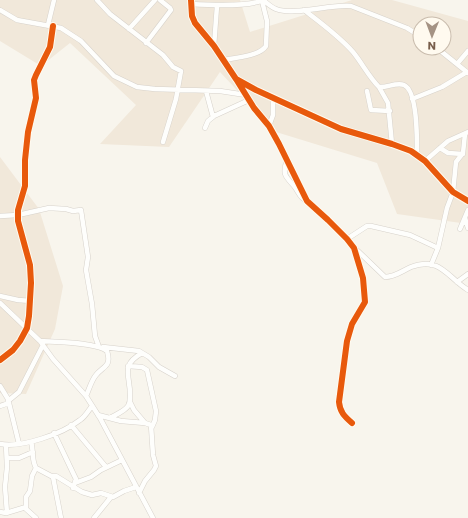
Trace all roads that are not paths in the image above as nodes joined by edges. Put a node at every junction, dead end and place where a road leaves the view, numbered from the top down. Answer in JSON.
{"nodes":[{"id":1,"x":54,"y":0,"type":"edge"},
{"id":2,"x":97,"y":0,"type":"edge"},
{"id":3,"x":155,"y":0,"type":"edge"},
{"id":4,"x":160,"y":0,"type":"edge"},
{"id":5,"x":263,"y":0,"type":"edge"},
{"id":6,"x":191,"y":2,"type":"edge"},
{"id":7,"x":216,"y":6,"type":"junction"},
{"id":8,"x":0,"y":10,"type":"edge"},
{"id":9,"x":304,"y":10,"type":"junction"},
{"id":10,"x":51,"y":25,"type":"junction"},
{"id":11,"x":129,"y":29,"type":"junction"},
{"id":12,"x":412,"y":31,"type":"edge"},
{"id":13,"x":146,"y":43,"type":"junction"},
{"id":14,"x":214,"y":46,"type":"junction"},
{"id":15,"x":467,"y":54,"type":"edge"},
{"id":16,"x":447,"y":56,"type":"edge"},
{"id":17,"x":223,"y":60,"type":"junction"},
{"id":18,"x":457,"y":64,"type":"junction"},
{"id":19,"x":468,"y":73,"type":"edge"},
{"id":20,"x":236,"y":79,"type":"junction"},
{"id":21,"x":379,"y":87,"type":"junction"},
{"id":22,"x":178,"y":90,"type":"junction"},
{"id":23,"x":206,"y":91,"type":"junction"},
{"id":24,"x":367,"y":91,"type":"dead end"},
{"id":25,"x":246,"y":95,"type":"junction"},
{"id":26,"x":273,"y":98,"type":"junction"},
{"id":27,"x":412,"y":99,"type":"junction"},
{"id":28,"x":249,"y":100,"type":"junction"},
{"id":29,"x":390,"y":111,"type":"junction"},
{"id":30,"x":213,"y":117,"type":"junction"},
{"id":31,"x":269,"y":126,"type":"junction"},
{"id":32,"x":205,"y":128,"type":"dead end"},
{"id":33,"x":466,"y":133,"type":"edge"},
{"id":34,"x":163,"y":142,"type":"dead end"},
{"id":35,"x":392,"y":144,"type":"junction"},
{"id":36,"x":440,"y":148,"type":"junction"},
{"id":37,"x":463,"y":154,"type":"junction"},
{"id":38,"x":417,"y":155,"type":"junction"},
{"id":39,"x":287,"y":160,"type":"junction"},
{"id":40,"x":425,"y":161,"type":"junction"},
{"id":41,"x":453,"y":192,"type":"junction"},
{"id":42,"x":468,"y":200,"type":"edge"},
{"id":43,"x":307,"y":201,"type":"junction"},
{"id":44,"x":468,"y":210,"type":"edge"},
{"id":45,"x":18,"y":215,"type":"junction"},
{"id":46,"x":0,"y":216,"type":"edge"},
{"id":47,"x":465,"y":218,"type":"junction"},
{"id":48,"x":468,"y":228,"type":"edge"},
{"id":49,"x":460,"y":229,"type":"dead end"},
{"id":50,"x":347,"y":239,"type":"junction"},
{"id":51,"x":354,"y":248,"type":"junction"},
{"id":52,"x":438,"y":248,"type":"junction"},
{"id":53,"x":431,"y":265,"type":"junction"},
{"id":54,"x":468,"y":274,"type":"edge"},
{"id":55,"x":457,"y":282,"type":"junction"},
{"id":56,"x":468,"y":290,"type":"edge"},
{"id":57,"x":0,"y":296,"type":"edge"},
{"id":58,"x":31,"y":301,"type":"junction"},
{"id":59,"x":0,"y":303,"type":"edge"},
{"id":60,"x":27,"y":328,"type":"junction"},
{"id":61,"x":42,"y":343,"type":"junction"},
{"id":62,"x":99,"y":347,"type":"junction"},
{"id":63,"x":142,"y":353,"type":"junction"},
{"id":64,"x":0,"y":360,"type":"edge"},
{"id":65,"x":128,"y":366,"type":"junction"},
{"id":66,"x":175,"y":376,"type":"dead end"},
{"id":67,"x":0,"y":386,"type":"edge"},
{"id":68,"x":86,"y":396,"type":"junction"},
{"id":69,"x":8,"y":402,"type":"junction"},
{"id":70,"x":130,"y":402,"type":"junction"},
{"id":71,"x":0,"y":406,"type":"edge"},
{"id":72,"x":92,"y":406,"type":"junction"},
{"id":73,"x":98,"y":415,"type":"junction"},
{"id":74,"x":110,"y":418,"type":"junction"},
{"id":75,"x":146,"y":423,"type":"junction"},
{"id":76,"x":352,"y":423,"type":"dead end"},
{"id":77,"x":71,"y":425,"type":"junction"},
{"id":78,"x":152,"y":427,"type":"junction"},
{"id":79,"x":54,"y":433,"type":"junction"},
{"id":80,"x":31,"y":442,"type":"junction"},
{"id":81,"x":0,"y":444,"type":"edge"},
{"id":82,"x":19,"y":444,"type":"junction"},
{"id":83,"x":6,"y":445,"type":"junction"},
{"id":84,"x":33,"y":452,"type":"junction"},
{"id":85,"x":6,"y":458,"type":"junction"},
{"id":86,"x":122,"y":460,"type":"junction"},
{"id":87,"x":36,"y":468,"type":"junction"},
{"id":88,"x":106,"y":468,"type":"junction"},
{"id":89,"x":52,"y":476,"type":"junction"},
{"id":90,"x":74,"y":485,"type":"junction"},
{"id":91,"x":136,"y":488,"type":"junction"},
{"id":92,"x":139,"y":492,"type":"junction"},
{"id":93,"x":111,"y":497,"type":"junction"},
{"id":94,"x":24,"y":508,"type":"junction"},
{"id":95,"x":0,"y":512,"type":"edge"},
{"id":96,"x":7,"y":513,"type":"junction"},
{"id":97,"x":36,"y":518,"type":"edge"},
{"id":98,"x":61,"y":518,"type":"edge"},
{"id":99,"x":94,"y":518,"type":"edge"},
{"id":100,"x":153,"y":518,"type":"edge"}],
"edges":[{"from":1,"to":10,"type":"street"},
{"from":2,"to":11,"type":"street"},
{"from":3,"to":11,"type":"street"},
{"from":4,"to":13,"type":"street"},
{"from":5,"to":7,"type":"street"},
{"from":5,"to":9,"type":"street"},
{"from":5,"to":17,"type":"street"},
{"from":6,"to":7,"type":"street"},
{"from":6,"to":14,"type":"street"},
{"from":7,"to":14,"type":"street"},
{"from":8,"to":10,"type":"street"},
{"from":9,"to":12,"type":"street"},
{"from":9,"to":21,"type":"street"},
{"from":10,"to":22,"type":"street"},
{"from":10,"to":45,"type":"street"},
{"from":11,"to":13,"type":"street"},
{"from":13,"to":22,"type":"street"},
{"from":14,"to":17,"type":"street"},
{"from":15,"to":18,"type":"street"},
{"from":16,"to":18,"type":"street"},
{"from":17,"to":20,"type":"street"},
{"from":18,"to":19,"type":"street"},
{"from":19,"to":27,"type":"street"},
{"from":20,"to":25,"type":"street"},
{"from":20,"to":26,"type":"street"},
{"from":21,"to":27,"type":"street"},
{"from":21,"to":29,"type":"street"},
{"from":22,"to":23,"type":"street"},
{"from":22,"to":34,"type":"street"},
{"from":23,"to":25,"type":"street"},
{"from":23,"to":30,"type":"street"},
{"from":24,"to":29,"type":"street"},
{"from":25,"to":28,"type":"street"},
{"from":26,"to":31,"type":"street"},
{"from":26,"to":35,"type":"street"},
{"from":27,"to":38,"type":"street"},
{"from":28,"to":30,"type":"street"},
{"from":28,"to":31,"type":"street"},
{"from":29,"to":35,"type":"street"},
{"from":30,"to":32,"type":"street"},
{"from":31,"to":39,"type":"street"},
{"from":33,"to":36,"type":"street"},
{"from":33,"to":37,"type":"street"},
{"from":35,"to":38,"type":"street"},
{"from":36,"to":37,"type":"street"},
{"from":36,"to":40,"type":"street"},
{"from":37,"to":41,"type":"street"},
{"from":38,"to":40,"type":"street"},
{"from":39,"to":43,"type":"street"},
{"from":39,"to":43,"type":"street"},
{"from":40,"to":41,"type":"street"},
{"from":41,"to":42,"type":"street"},
{"from":41,"to":52,"type":"street"},
{"from":43,"to":50,"type":"street"},
{"from":44,"to":47,"type":"street"},
{"from":45,"to":46,"type":"street"},
{"from":45,"to":58,"type":"street"},
{"from":45,"to":62,"type":"street"},
{"from":47,"to":48,"type":"street"},
{"from":47,"to":49,"type":"street"},
{"from":50,"to":51,"type":"street"},
{"from":50,"to":52,"type":"street"},
{"from":51,"to":53,"type":"street"},
{"from":51,"to":76,"type":"street"},
{"from":52,"to":53,"type":"street"},
{"from":53,"to":55,"type":"street"},
{"from":54,"to":55,"type":"street"},
{"from":55,"to":56,"type":"street"},
{"from":57,"to":58,"type":"street"},
{"from":58,"to":60,"type":"street"},
{"from":59,"to":60,"type":"street"},
{"from":60,"to":61,"type":"street"},
{"from":60,"to":64,"type":"street"},
{"from":61,"to":62,"type":"street"},
{"from":61,"to":68,"type":"street"},
{"from":61,"to":69,"type":"street"},
{"from":62,"to":63,"type":"street"},
{"from":62,"to":68,"type":"street"},
{"from":63,"to":65,"type":"street"},
{"from":63,"to":66,"type":"street"},
{"from":65,"to":70,"type":"street"},
{"from":65,"to":78,"type":"street"},
{"from":67,"to":69,"type":"street"},
{"from":68,"to":72,"type":"street"},
{"from":69,"to":71,"type":"street"},
{"from":69,"to":82,"type":"street"},
{"from":70,"to":74,"type":"street"},
{"from":70,"to":75,"type":"street"},
{"from":72,"to":73,"type":"street"},
{"from":72,"to":77,"type":"street"},
{"from":73,"to":74,"type":"street"},
{"from":73,"to":86,"type":"street"},
{"from":74,"to":75,"type":"street"},
{"from":75,"to":78,"type":"street"},
{"from":77,"to":79,"type":"street"},
{"from":77,"to":88,"type":"street"},
{"from":78,"to":92,"type":"street"},
{"from":79,"to":80,"type":"street"},
{"from":79,"to":90,"type":"street"},
{"from":80,"to":82,"type":"street"},
{"from":80,"to":84,"type":"street"},
{"from":81,"to":83,"type":"street"},
{"from":82,"to":83,"type":"street"},
{"from":83,"to":85,"type":"street"},
{"from":84,"to":85,"type":"street"},
{"from":84,"to":87,"type":"street"},
{"from":85,"to":96,"type":"street"},
{"from":86,"to":88,"type":"street"},
{"from":86,"to":91,"type":"street"},
{"from":87,"to":89,"type":"street"},
{"from":87,"to":94,"type":"street"},
{"from":88,"to":90,"type":"street"},
{"from":89,"to":90,"type":"street"},
{"from":89,"to":98,"type":"street"},
{"from":90,"to":93,"type":"street"},
{"from":91,"to":92,"type":"street"},
{"from":91,"to":93,"type":"street"},
{"from":92,"to":100,"type":"street"},
{"from":93,"to":99,"type":"street"},
{"from":94,"to":96,"type":"street"},
{"from":94,"to":97,"type":"street"},
{"from":95,"to":96,"type":"street"}]}
